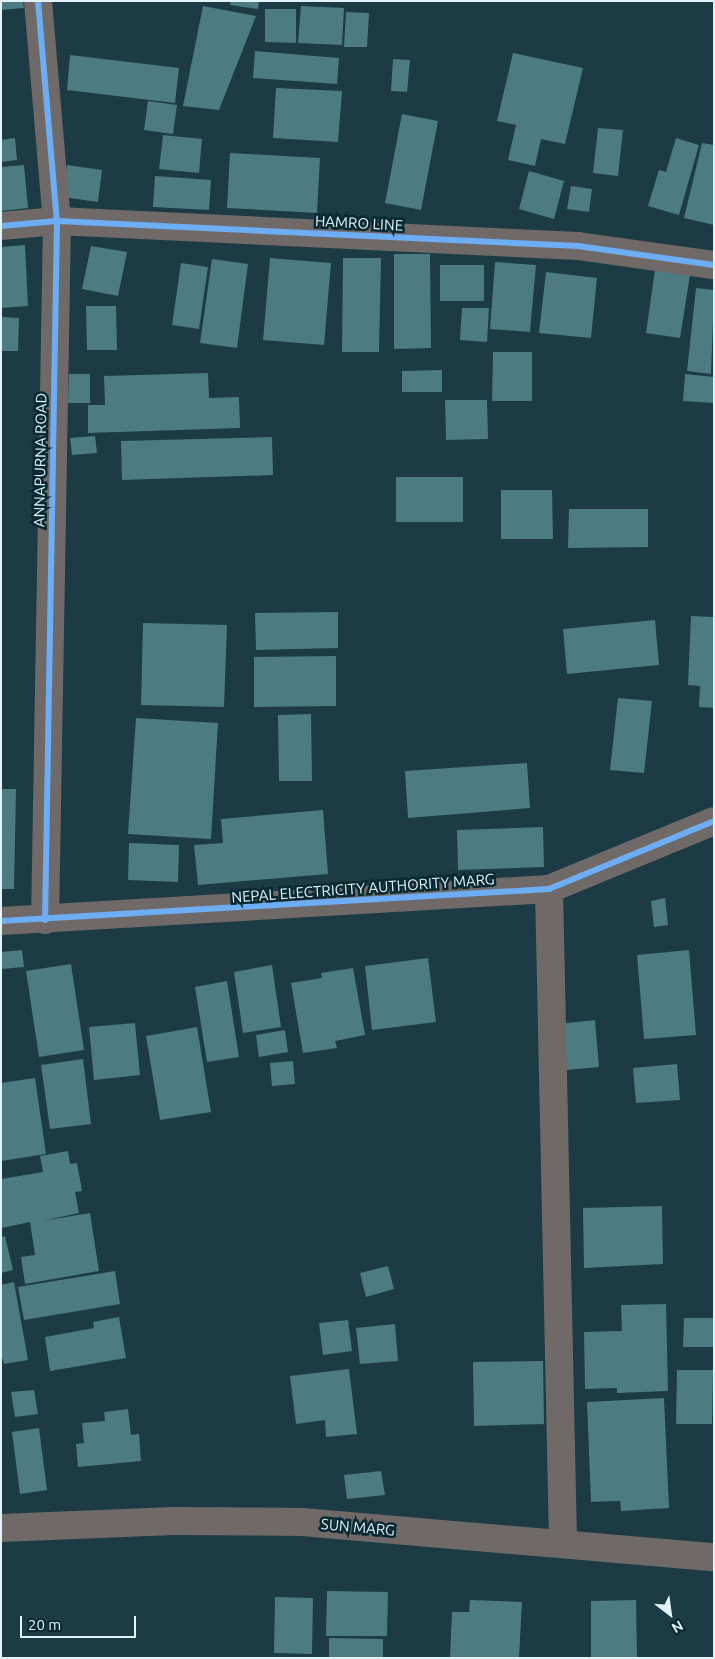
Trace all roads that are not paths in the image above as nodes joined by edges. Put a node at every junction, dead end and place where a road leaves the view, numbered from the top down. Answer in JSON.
{"nodes":[{"id":1,"x":38,"y":1,"type":"edge"},
{"id":2,"x":56,"y":221,"type":"junction"},
{"id":3,"x":1,"y":226,"type":"edge"},
{"id":4,"x":714,"y":265,"type":"edge"},
{"id":5,"x":714,"y":821,"type":"edge"},
{"id":6,"x":549,"y":889,"type":"junction"},
{"id":7,"x":45,"y":920,"type":"junction"},
{"id":8,"x":1,"y":921,"type":"edge"},
{"id":9,"x":1,"y":1528,"type":"edge"},
{"id":10,"x":563,"y":1543,"type":"junction"},
{"id":11,"x":714,"y":1557,"type":"edge"}],
"edges":[{"from":1,"to":2,"type":"street","name":"ANNAPURNA ROAD"},
{"from":2,"to":3,"type":"street","name":"HAMRO LINE"},
{"from":2,"to":4,"type":"street","name":"HAMRO LINE"},
{"from":2,"to":7,"type":"street","name":"ANNAPURNA ROAD"},
{"from":5,"to":6,"type":"street","name":"NEPAL ELECTRICITY AUTHORITY MARG"},
{"from":6,"to":7,"type":"street","name":"NEPAL ELECTRICITY AUTHORITY MARG"},
{"from":6,"to":10,"type":"street"},
{"from":7,"to":8,"type":"street","name":"NEPAL ELECTRICITY AUTHORITY MARG"},
{"from":9,"to":10,"type":"street","name":"SUN MARG"},
{"from":10,"to":11,"type":"street","name":"SUN MARG"}]}
